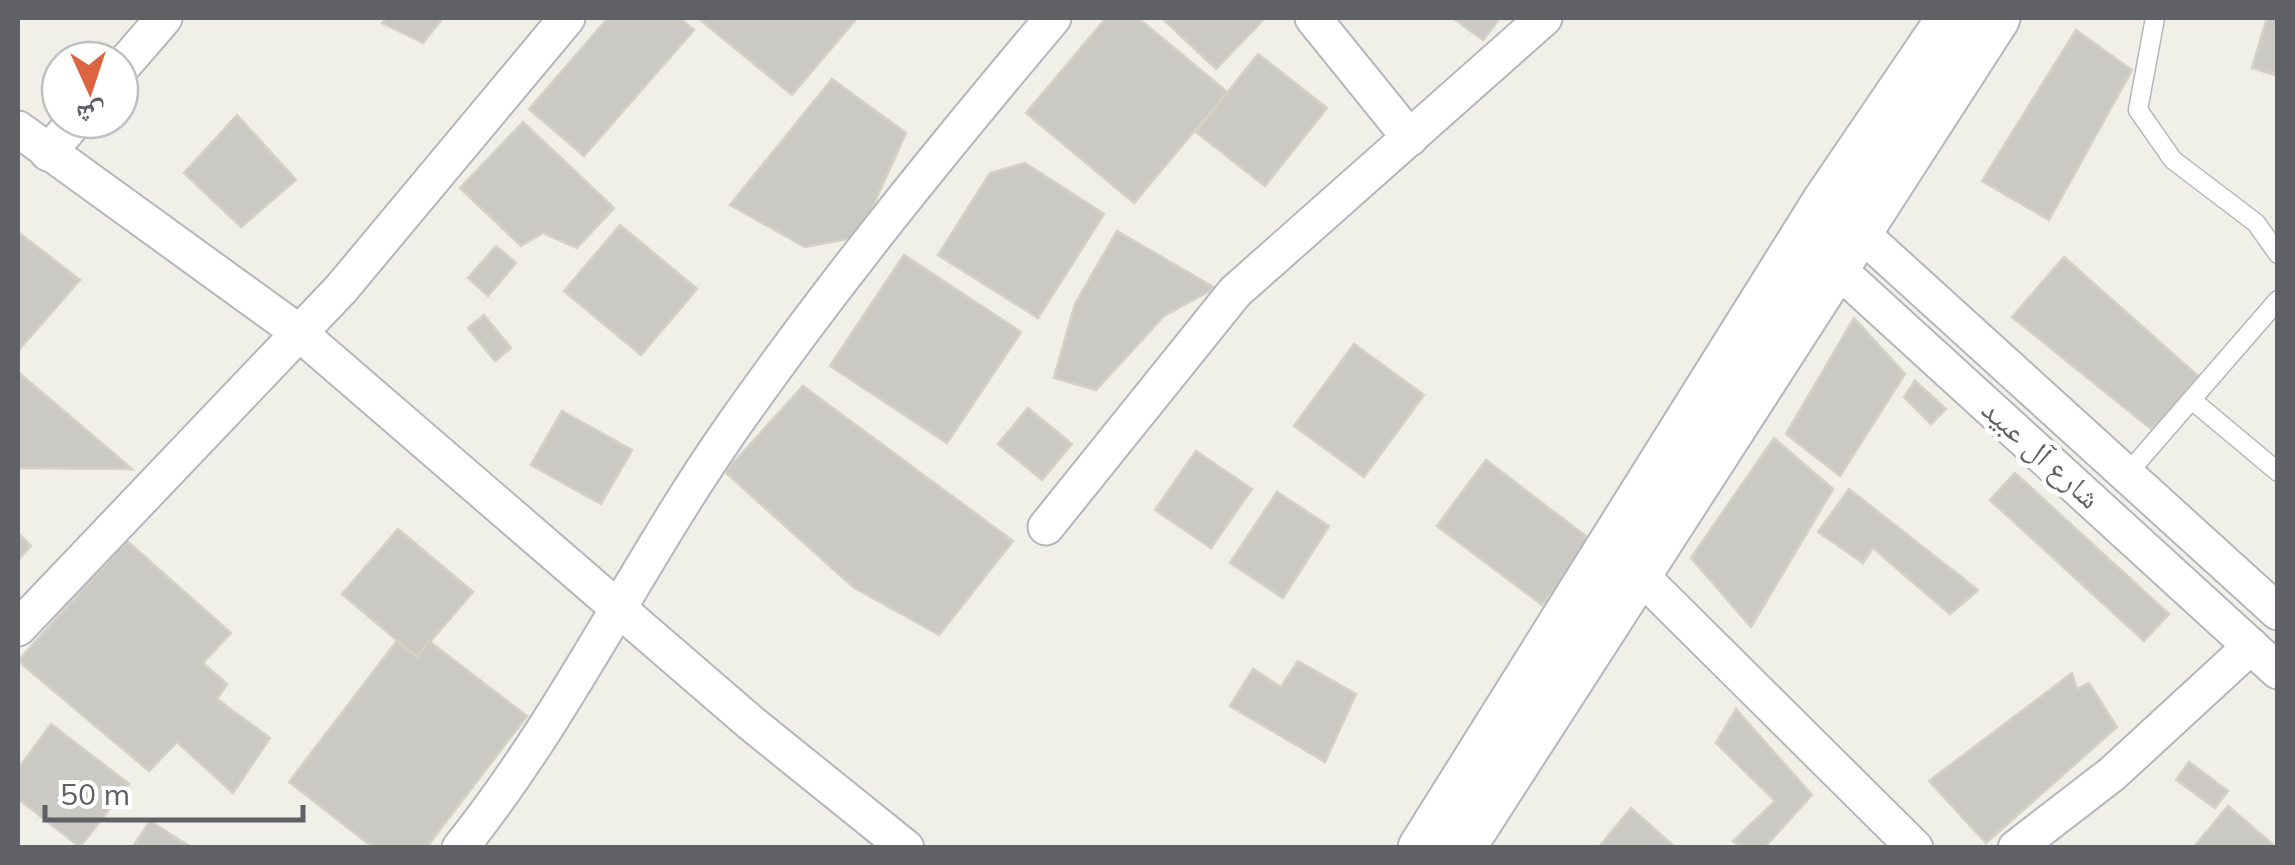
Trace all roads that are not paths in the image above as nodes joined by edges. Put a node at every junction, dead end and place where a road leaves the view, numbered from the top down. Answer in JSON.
{"nodes":[{"id":1,"x":164,"y":18,"type":"edge"},
{"id":2,"x":567,"y":18,"type":"edge"},
{"id":3,"x":1053,"y":18,"type":"edge"},
{"id":4,"x":1313,"y":18,"type":"edge"},
{"id":5,"x":1544,"y":18,"type":"edge"},
{"id":6,"x":1950,"y":18,"type":"edge"},
{"id":7,"x":1997,"y":18,"type":"edge"},
{"id":8,"x":2155,"y":18,"type":"edge"},
{"id":9,"x":140,"y":46,"type":"edge"},
{"id":10,"x":18,"y":129,"type":"edge"},
{"id":11,"x":1410,"y":138,"type":"junction"},
{"id":12,"x":59,"y":140,"type":"edge"},
{"id":13,"x":48,"y":153,"type":"junction"},
{"id":14,"x":1814,"y":220,"type":"junction"},
{"id":15,"x":1850,"y":250,"type":"junction"},
{"id":16,"x":2278,"y":254,"type":"edge"},
{"id":17,"x":2278,"y":300,"type":"edge"},
{"id":18,"x":297,"y":331,"type":"junction"},
{"id":19,"x":2192,"y":400,"type":"junction"},
{"id":20,"x":2278,"y":472,"type":"edge"},
{"id":21,"x":2127,"y":474,"type":"junction"},
{"id":22,"x":1046,"y":528,"type":"dead end"},
{"id":23,"x":1639,"y":574,"type":"junction"},
{"id":24,"x":621,"y":608,"type":"junction"},
{"id":25,"x":2278,"y":612,"type":"edge"},
{"id":26,"x":18,"y":628,"type":"edge"},
{"id":27,"x":2251,"y":646,"type":"junction"},
{"id":28,"x":2278,"y":671,"type":"edge"},
{"id":29,"x":460,"y":848,"type":"edge"},
{"id":30,"x":906,"y":848,"type":"edge"},
{"id":31,"x":1421,"y":848,"type":"edge"},
{"id":32,"x":1462,"y":848,"type":"edge"},
{"id":33,"x":1915,"y":848,"type":"edge"},
{"id":34,"x":2016,"y":848,"type":"edge"}],
"edges":[{"from":1,"to":9,"type":"street"},
{"from":2,"to":18,"type":"street"},
{"from":3,"to":24,"type":"street"},
{"from":4,"to":11,"type":"street"},
{"from":5,"to":11,"type":"street"},
{"from":6,"to":14,"type":"street"},
{"from":7,"to":15,"type":"street"},
{"from":8,"to":16,"type":"lane"},
{"from":10,"to":13,"type":"street"},
{"from":11,"to":22,"type":"street"},
{"from":12,"to":13,"type":"street"},
{"from":13,"to":18,"type":"street"},
{"from":14,"to":15,"type":"street","name":"شارع آل عبيد"},
{"from":14,"to":31,"type":"street"},
{"from":15,"to":21,"type":"street","name":"شارع آل عبيد"},
{"from":15,"to":23,"type":"street"},
{"from":15,"to":27,"type":"street","name":"شارع آل عبيد"},
{"from":17,"to":19,"type":"lane"},
{"from":18,"to":24,"type":"street"},
{"from":18,"to":26,"type":"street"},
{"from":19,"to":20,"type":"lane"},
{"from":19,"to":21,"type":"lane"},
{"from":21,"to":25,"type":"street","name":"شارع آل عبيد"},
{"from":23,"to":32,"type":"street"},
{"from":23,"to":33,"type":"street"},
{"from":24,"to":29,"type":"street"},
{"from":24,"to":30,"type":"street"},
{"from":27,"to":28,"type":"street","name":"شارع آل عبيد"},
{"from":27,"to":34,"type":"street"}]}
